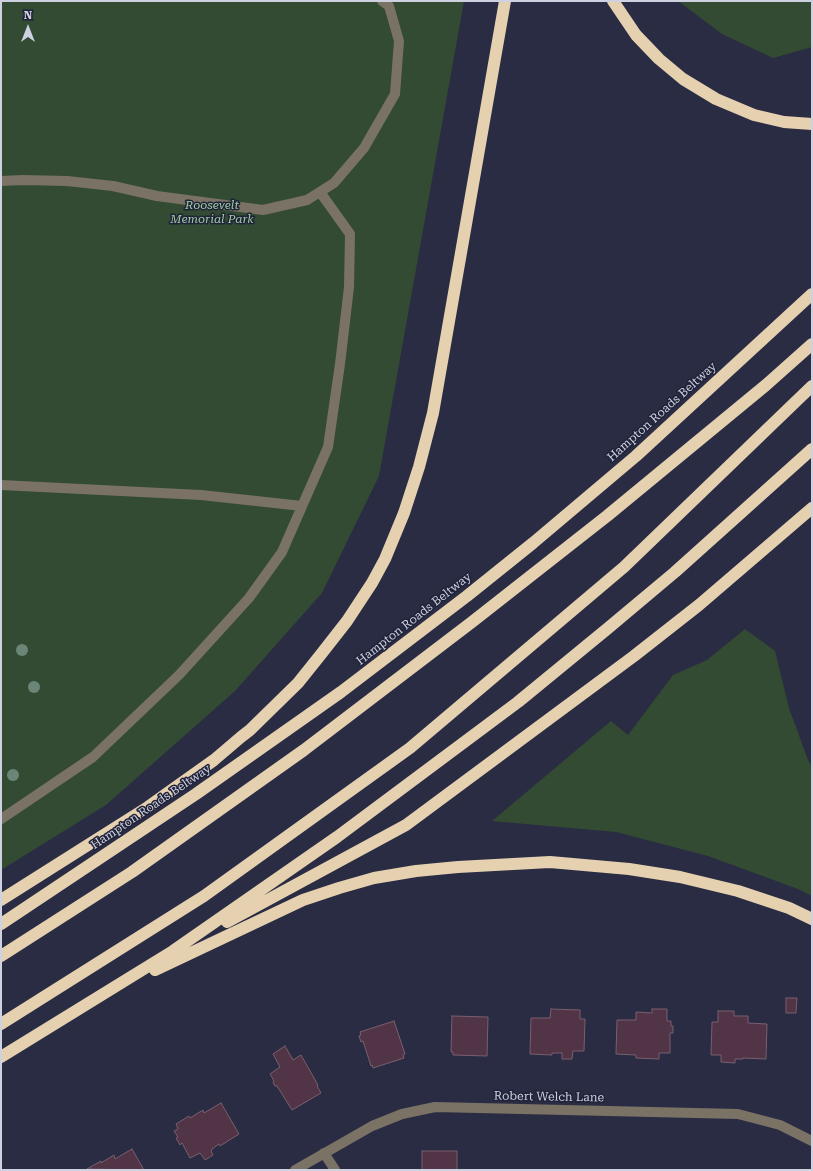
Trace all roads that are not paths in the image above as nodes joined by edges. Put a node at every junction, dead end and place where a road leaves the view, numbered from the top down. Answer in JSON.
{"nodes":[{"id":1,"x":382,"y":1,"type":"edge"},
{"id":2,"x":505,"y":1,"type":"edge"},
{"id":3,"x":613,"y":1,"type":"edge"},
{"id":4,"x":812,"y":124,"type":"edge"},
{"id":5,"x":1,"y":180,"type":"edge"},
{"id":6,"x":320,"y":192,"type":"junction"},
{"id":7,"x":812,"y":294,"type":"edge"},
{"id":8,"x":812,"y":344,"type":"edge"},
{"id":9,"x":812,"y":386,"type":"edge"},
{"id":10,"x":812,"y":449,"type":"edge"},
{"id":11,"x":1,"y":485,"type":"edge"},
{"id":12,"x":302,"y":506,"type":"junction"},
{"id":13,"x":812,"y":508,"type":"edge"},
{"id":14,"x":1,"y":819,"type":"edge"},
{"id":15,"x":1,"y":900,"type":"edge"},
{"id":16,"x":812,"y":919,"type":"edge"},
{"id":17,"x":1,"y":924,"type":"edge"},
{"id":18,"x":173,"y":951,"type":"junction"},
{"id":19,"x":1,"y":956,"type":"edge"},
{"id":20,"x":103,"y":995,"type":"junction"},
{"id":21,"x":1,"y":1024,"type":"edge"},
{"id":22,"x":1,"y":1057,"type":"edge"},
{"id":23,"x":812,"y":1141,"type":"edge"},
{"id":24,"x":324,"y":1153,"type":"junction"},
{"id":25,"x":295,"y":1170,"type":"edge"},
{"id":26,"x":335,"y":1170,"type":"edge"}],
"edges":[{"from":1,"to":6,"type":"street"},
{"from":2,"to":15,"type":"highway"},
{"from":3,"to":4,"type":"highway"},
{"from":5,"to":6,"type":"street"},
{"from":6,"to":12,"type":"street"},
{"from":7,"to":17,"type":"highway","name":"Hampton Roads Beltway"},
{"from":8,"to":19,"type":"highway"},
{"from":9,"to":21,"type":"highway"},
{"from":10,"to":18,"type":"highway"},
{"from":11,"to":12,"type":"street"},
{"from":12,"to":14,"type":"street"},
{"from":13,"to":18,"type":"highway"},
{"from":16,"to":20,"type":"highway"},
{"from":18,"to":20,"type":"highway"},
{"from":20,"to":22,"type":"highway"},
{"from":23,"to":24,"type":"street","name":"Robert Welch Lane"},
{"from":24,"to":25,"type":"street","name":"Robert Welch Lane"},
{"from":24,"to":26,"type":"street"}]}
